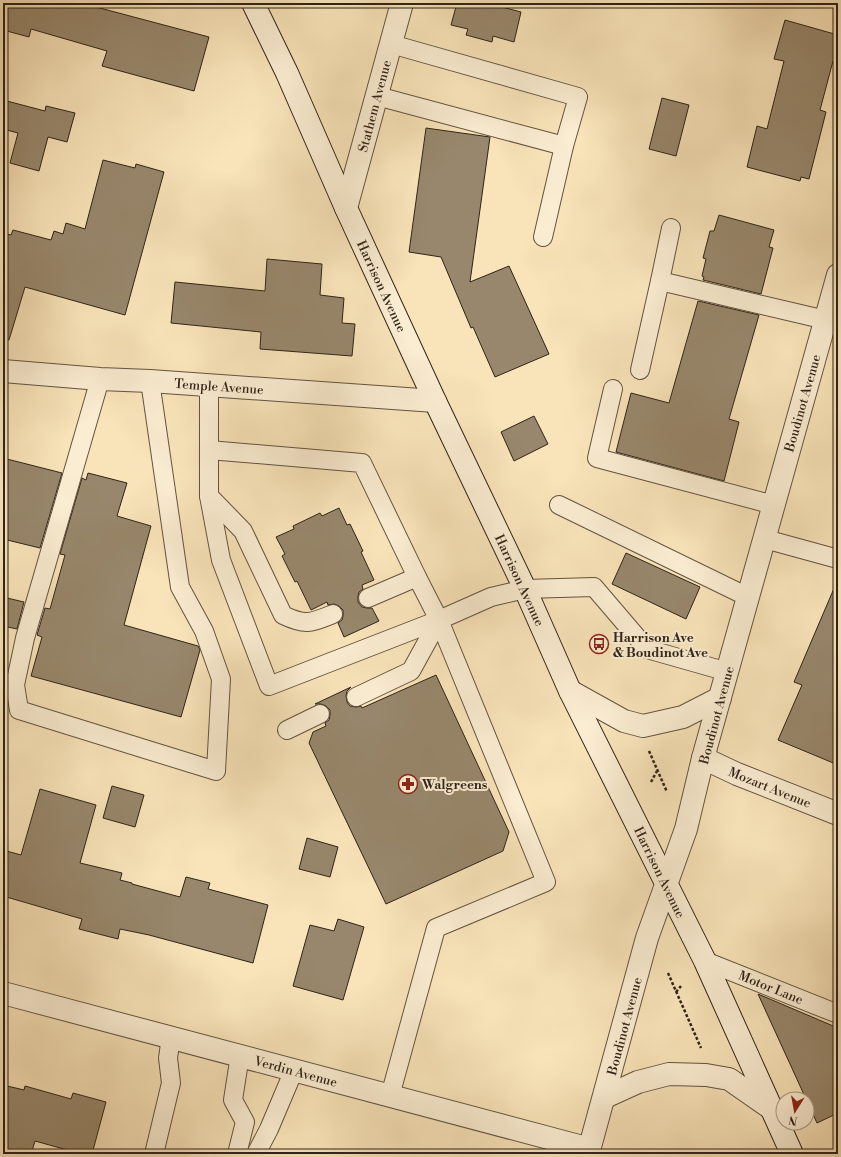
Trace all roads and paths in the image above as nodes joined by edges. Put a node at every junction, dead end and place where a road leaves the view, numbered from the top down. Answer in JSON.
{"nodes":[{"id":1,"x":252,"y":3,"type":"edge"},
{"id":2,"x":402,"y":3,"type":"edge"},
{"id":3,"x":391,"y":44,"type":"junction"},
{"id":4,"x":377,"y":96,"type":"junction"},
{"id":5,"x":564,"y":146,"type":"junction"},
{"id":6,"x":346,"y":208,"type":"junction"},
{"id":7,"x":671,"y":228,"type":"dead end"},
{"id":8,"x":543,"y":237,"type":"dead end"},
{"id":9,"x":838,"y":275,"type":"edge"},
{"id":10,"x":660,"y":281,"type":"junction"},
{"id":11,"x":826,"y":320,"type":"junction"},
{"id":12,"x":640,"y":370,"type":"dead end"},
{"id":13,"x":3,"y":371,"type":"edge"},
{"id":14,"x":100,"y":379,"type":"junction"},
{"id":15,"x":150,"y":381,"type":"junction"},
{"id":16,"x":209,"y":386,"type":"junction"},
{"id":17,"x":613,"y":389,"type":"dead end"},
{"id":18,"x":435,"y":402,"type":"junction"},
{"id":19,"x":209,"y":450,"type":"junction"},
{"id":20,"x":209,"y":496,"type":"junction"},
{"id":21,"x":559,"y":505,"type":"dead end"},
{"id":22,"x":774,"y":505,"type":"junction"},
{"id":23,"x":764,"y":539,"type":"junction"},
{"id":24,"x":838,"y":558,"type":"edge"},
{"id":25,"x":417,"y":577,"type":"junction"},
{"id":26,"x":525,"y":589,"type":"junction"},
{"id":27,"x":748,"y":597,"type":"junction"},
{"id":28,"x":368,"y":598,"type":"dead end"},
{"id":29,"x":333,"y":614,"type":"dead end"},
{"id":30,"x":439,"y":620,"type":"junction"},
{"id":31,"x":728,"y":672,"type":"junction"},
{"id":32,"x":570,"y":691,"type":"junction"},
{"id":33,"x":356,"y":698,"type":"dead end"},
{"id":34,"x":720,"y":698,"type":"junction"},
{"id":35,"x":320,"y":714,"type":"dead end"},
{"id":36,"x":287,"y":730,"type":"dead end"},
{"id":37,"x":646,"y":745,"type":"dead end"},
{"id":38,"x":703,"y":758,"type":"junction"},
{"id":39,"x":657,"y":771,"type":"junction"},
{"id":40,"x":651,"y":782,"type":"dead end"},
{"id":41,"x":667,"y":794,"type":"dead end"},
{"id":42,"x":838,"y":814,"type":"edge"},
{"id":43,"x":667,"y":883,"type":"junction"},
{"id":44,"x":704,"y":961,"type":"junction"},
{"id":45,"x":668,"y":973,"type":"dead end"},
{"id":46,"x":682,"y":986,"type":"dead end"},
{"id":47,"x":676,"y":992,"type":"junction"},
{"id":48,"x":3,"y":993,"type":"edge"},
{"id":49,"x":838,"y":1014,"type":"edge"},
{"id":50,"x":171,"y":1037,"type":"junction"},
{"id":51,"x":702,"y":1052,"type":"dead end"},
{"id":52,"x":240,"y":1055,"type":"junction"},
{"id":53,"x":294,"y":1070,"type":"junction"},
{"id":54,"x":390,"y":1096,"type":"junction"},
{"id":55,"x":605,"y":1097,"type":"junction"},
{"id":56,"x":772,"y":1109,"type":"junction"},
{"id":57,"x":589,"y":1151,"type":"edge"},
{"id":58,"x":154,"y":1154,"type":"edge"},
{"id":59,"x":237,"y":1154,"type":"edge"},
{"id":60,"x":256,"y":1154,"type":"edge"},
{"id":61,"x":792,"y":1154,"type":"edge"}],
"edges":[{"from":1,"to":6,"type":"street","name":"Harrison Avenue"},
{"from":2,"to":3,"type":"street","name":"Stathem Avenue"},
{"from":3,"to":4,"type":"street","name":"Stathem Avenue"},
{"from":3,"to":5,"type":"lane"},
{"from":4,"to":5,"type":"lane"},
{"from":4,"to":6,"type":"street","name":"Stathem Avenue"},
{"from":5,"to":8,"type":"lane"},
{"from":6,"to":18,"type":"street","name":"Harrison Avenue"},
{"from":7,"to":10,"type":"lane"},
{"from":9,"to":11,"type":"street","name":"Boudinot Avenue"},
{"from":10,"to":11,"type":"lane"},
{"from":10,"to":12,"type":"lane"},
{"from":11,"to":22,"type":"street","name":"Boudinot Avenue"},
{"from":13,"to":14,"type":"street","name":"Temple Avenue"},
{"from":14,"to":15,"type":"street","name":"Temple Avenue"},
{"from":14,"to":15,"type":"lane"},
{"from":15,"to":16,"type":"street","name":"Temple Avenue"},
{"from":16,"to":18,"type":"street","name":"Temple Avenue"},
{"from":16,"to":19,"type":"lane"},
{"from":17,"to":22,"type":"lane"},
{"from":18,"to":26,"type":"street","name":"Harrison Avenue"},
{"from":19,"to":20,"type":"lane"},
{"from":19,"to":25,"type":"lane"},
{"from":20,"to":29,"type":"lane"},
{"from":20,"to":30,"type":"lane"},
{"from":21,"to":27,"type":"lane"},
{"from":22,"to":23,"type":"street","name":"Boudinot Avenue"},
{"from":23,"to":24,"type":"lane"},
{"from":23,"to":27,"type":"street","name":"Boudinot Avenue"},
{"from":25,"to":28,"type":"lane"},
{"from":25,"to":30,"type":"lane"},
{"from":26,"to":30,"type":"lane"},
{"from":26,"to":31,"type":"lane"},
{"from":26,"to":32,"type":"street","name":"Harrison Avenue"},
{"from":27,"to":31,"type":"street","name":"Boudinot Avenue"},
{"from":30,"to":33,"type":"lane"},
{"from":30,"to":54,"type":"lane"},
{"from":31,"to":34,"type":"street","name":"Boudinot Avenue"},
{"from":32,"to":34,"type":"street"},
{"from":32,"to":43,"type":"street","name":"Harrison Avenue"},
{"from":34,"to":38,"type":"street","name":"Boudinot Avenue"},
{"from":35,"to":36,"type":"lane"},
{"from":37,"to":39,"type":"path"},
{"from":38,"to":42,"type":"street","name":"Mozart Avenue"},
{"from":38,"to":43,"type":"street","name":"Boudinot Avenue"},
{"from":39,"to":40,"type":"path"},
{"from":39,"to":41,"type":"path"},
{"from":43,"to":44,"type":"street","name":"Harrison Avenue"},
{"from":43,"to":55,"type":"street","name":"Boudinot Avenue"},
{"from":44,"to":49,"type":"lane","name":"Motor Lane"},
{"from":44,"to":56,"type":"street","name":"Harrison Avenue"},
{"from":45,"to":47,"type":"path"},
{"from":46,"to":47,"type":"path"},
{"from":47,"to":51,"type":"path"},
{"from":48,"to":50,"type":"street","name":"Verdin Avenue"},
{"from":50,"to":52,"type":"street","name":"Verdin Avenue"},
{"from":50,"to":58,"type":"lane"},
{"from":52,"to":53,"type":"street","name":"Verdin Avenue"},
{"from":52,"to":59,"type":"lane"},
{"from":53,"to":54,"type":"street","name":"Verdin Avenue"},
{"from":53,"to":60,"type":"lane"},
{"from":54,"to":57,"type":"street","name":"Verdin Avenue"},
{"from":55,"to":56,"type":"street"},
{"from":55,"to":57,"type":"street","name":"Boudinot Avenue"},
{"from":56,"to":61,"type":"street","name":"Harrison Avenue"}]}
